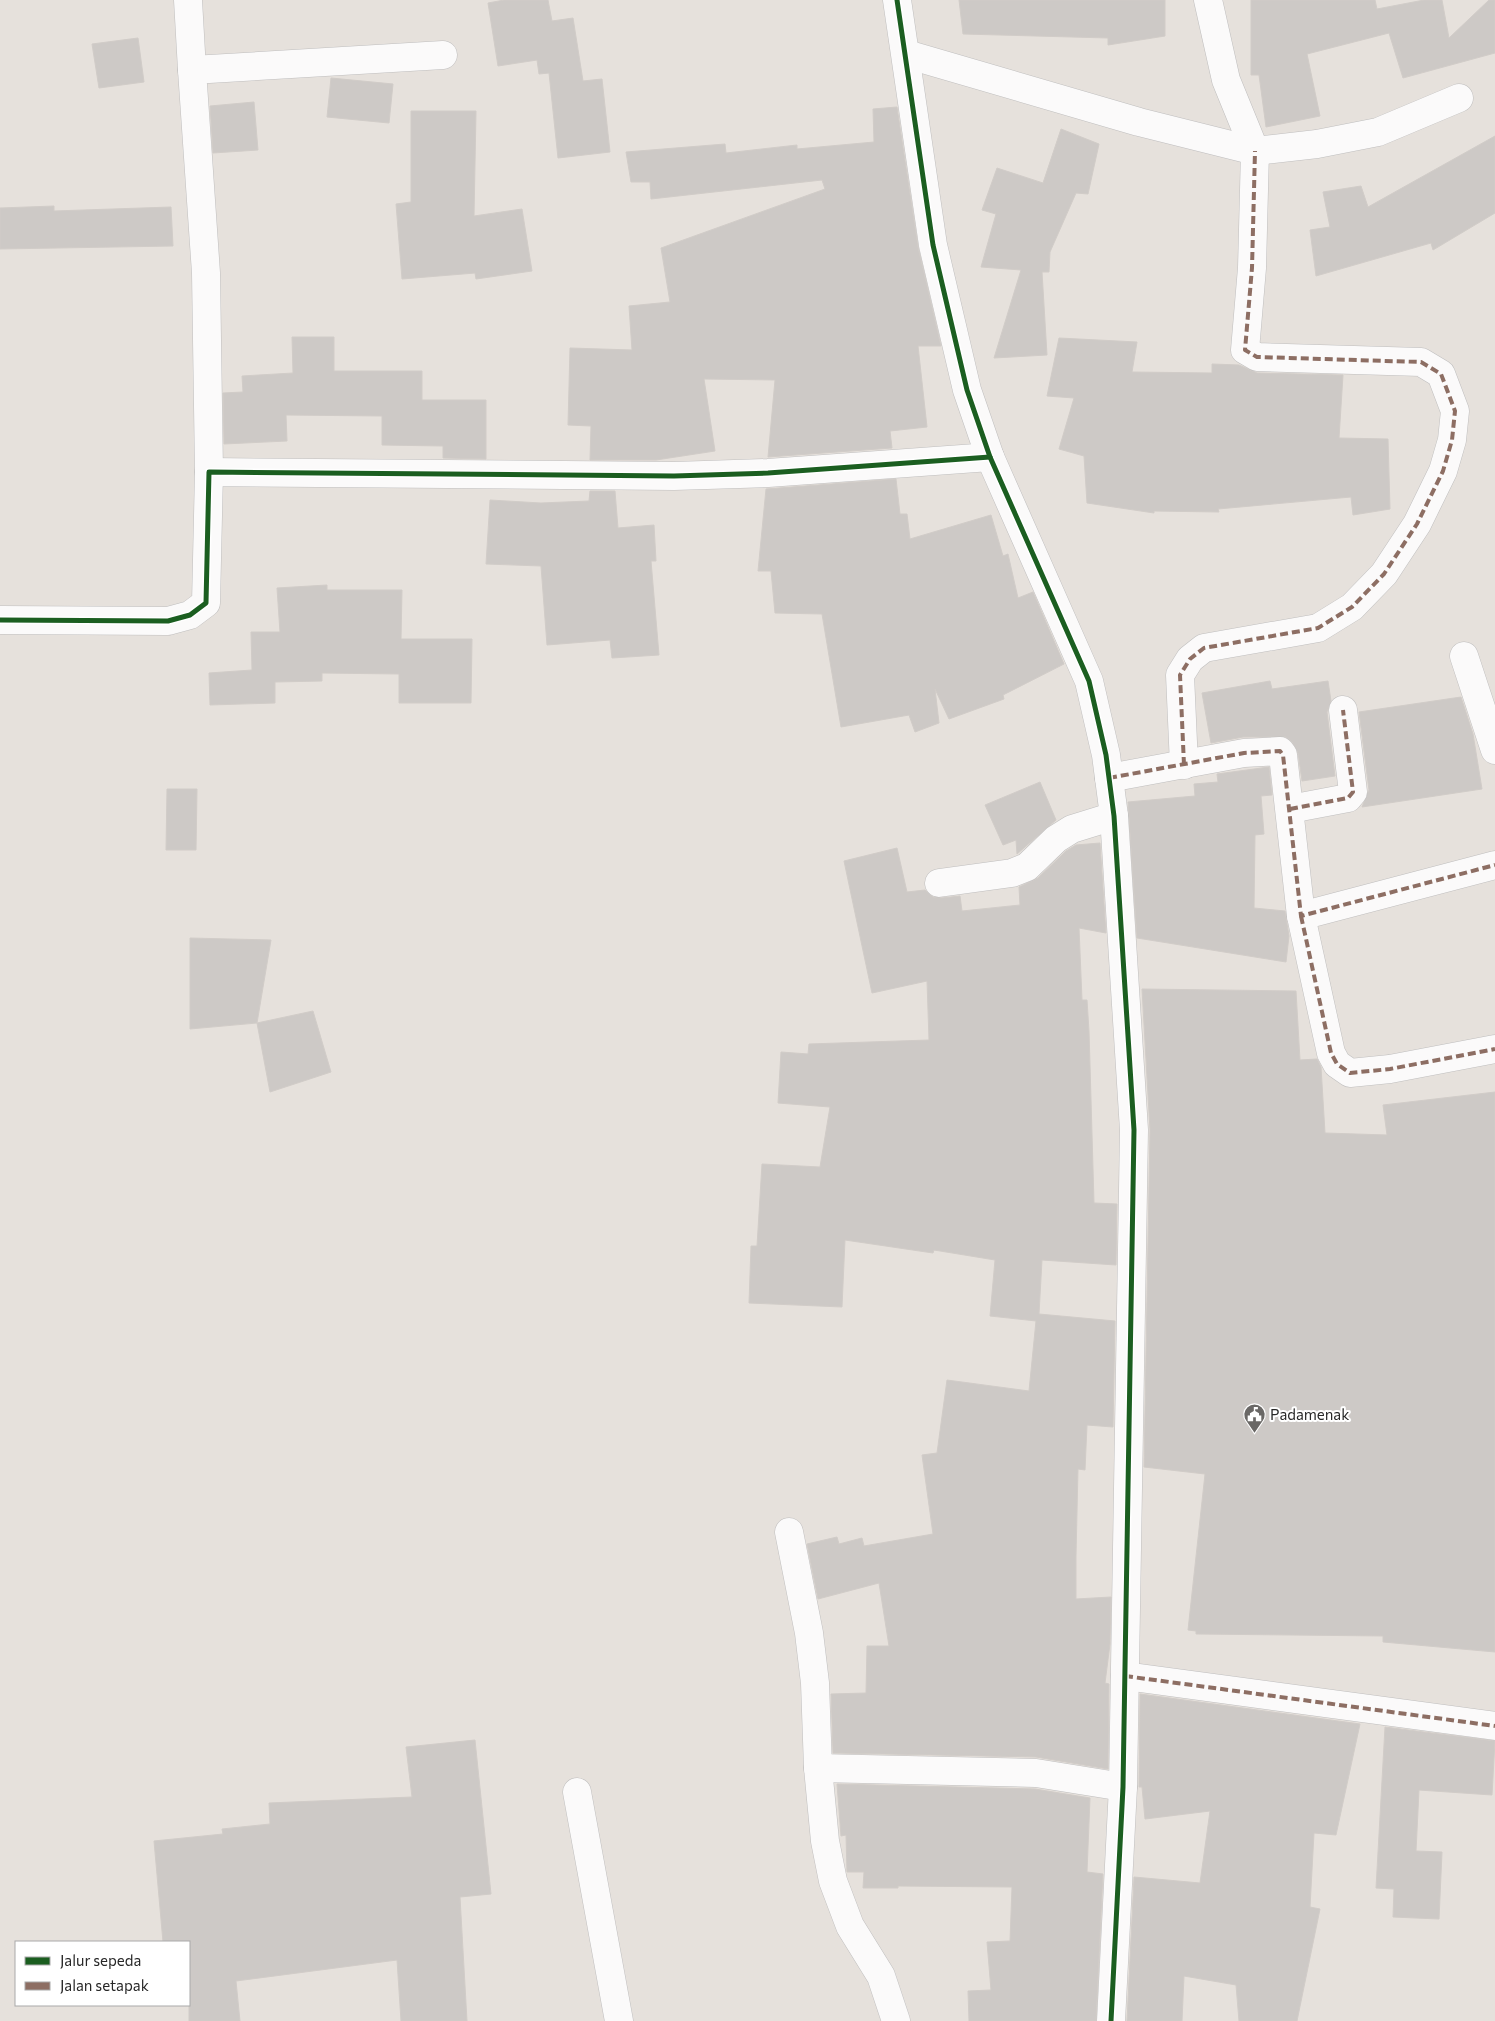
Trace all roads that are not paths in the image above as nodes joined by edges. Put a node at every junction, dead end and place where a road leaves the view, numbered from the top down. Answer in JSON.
{"nodes":[{"id":1,"x":188,"y":0,"type":"edge"},
{"id":2,"x":897,"y":0,"type":"edge"},
{"id":3,"x":1208,"y":0,"type":"edge"},
{"id":4,"x":906,"y":54,"type":"junction"},
{"id":5,"x":443,"y":55,"type":"dead end"},
{"id":6,"x":192,"y":70,"type":"junction"},
{"id":7,"x":1459,"y":98,"type":"dead end"},
{"id":8,"x":1255,"y":151,"type":"junction"},
{"id":9,"x":990,"y":458,"type":"junction"},
{"id":10,"x":209,"y":472,"type":"junction"},
{"id":11,"x":0,"y":620,"type":"edge"},
{"id":12,"x":1464,"y":656,"type":"dead end"},
{"id":13,"x":1343,"y":710,"type":"dead end"},
{"id":14,"x":1495,"y":750,"type":"edge"},
{"id":15,"x":1184,"y":764,"type":"junction"},
{"id":16,"x":1109,"y":778,"type":"junction"},
{"id":17,"x":1290,"y":809,"type":"junction"},
{"id":18,"x":1114,"y":816,"type":"junction"},
{"id":19,"x":1495,"y":865,"type":"edge"},
{"id":20,"x":939,"y":884,"type":"dead end"},
{"id":21,"x":1301,"y":916,"type":"junction"},
{"id":22,"x":1495,"y":1049,"type":"edge"},
{"id":23,"x":789,"y":1532,"type":"dead end"},
{"id":24,"x":1125,"y":1676,"type":"junction"},
{"id":25,"x":1495,"y":1726,"type":"edge"},
{"id":26,"x":818,"y":1768,"type":"junction"},
{"id":27,"x":1123,"y":1787,"type":"junction"},
{"id":28,"x":577,"y":1792,"type":"dead end"},
{"id":29,"x":619,"y":2021,"type":"edge"},
{"id":30,"x":896,"y":2021,"type":"edge"},
{"id":31,"x":1111,"y":2021,"type":"edge"}],
"edges":[{"from":1,"to":6,"type":"street"},
{"from":2,"to":4,"type":"street"},
{"from":3,"to":8,"type":"street"},
{"from":4,"to":8,"type":"street"},
{"from":4,"to":9,"type":"street"},
{"from":5,"to":6,"type":"street"},
{"from":6,"to":10,"type":"street"},
{"from":7,"to":8,"type":"street"},
{"from":8,"to":15,"type":"street"},
{"from":9,"to":10,"type":"street"},
{"from":9,"to":16,"type":"street"},
{"from":10,"to":11,"type":"street"},
{"from":12,"to":14,"type":"street"},
{"from":13,"to":17,"type":"street"},
{"from":15,"to":16,"type":"street"},
{"from":15,"to":17,"type":"street"},
{"from":16,"to":18,"type":"street"},
{"from":17,"to":21,"type":"street"},
{"from":18,"to":20,"type":"street"},
{"from":18,"to":24,"type":"street"},
{"from":19,"to":21,"type":"street"},
{"from":21,"to":22,"type":"street"},
{"from":23,"to":26,"type":"street"},
{"from":24,"to":25,"type":"street"},
{"from":24,"to":27,"type":"street"},
{"from":26,"to":27,"type":"street"},
{"from":26,"to":30,"type":"street"},
{"from":27,"to":31,"type":"street"},
{"from":28,"to":29,"type":"street"}]}
